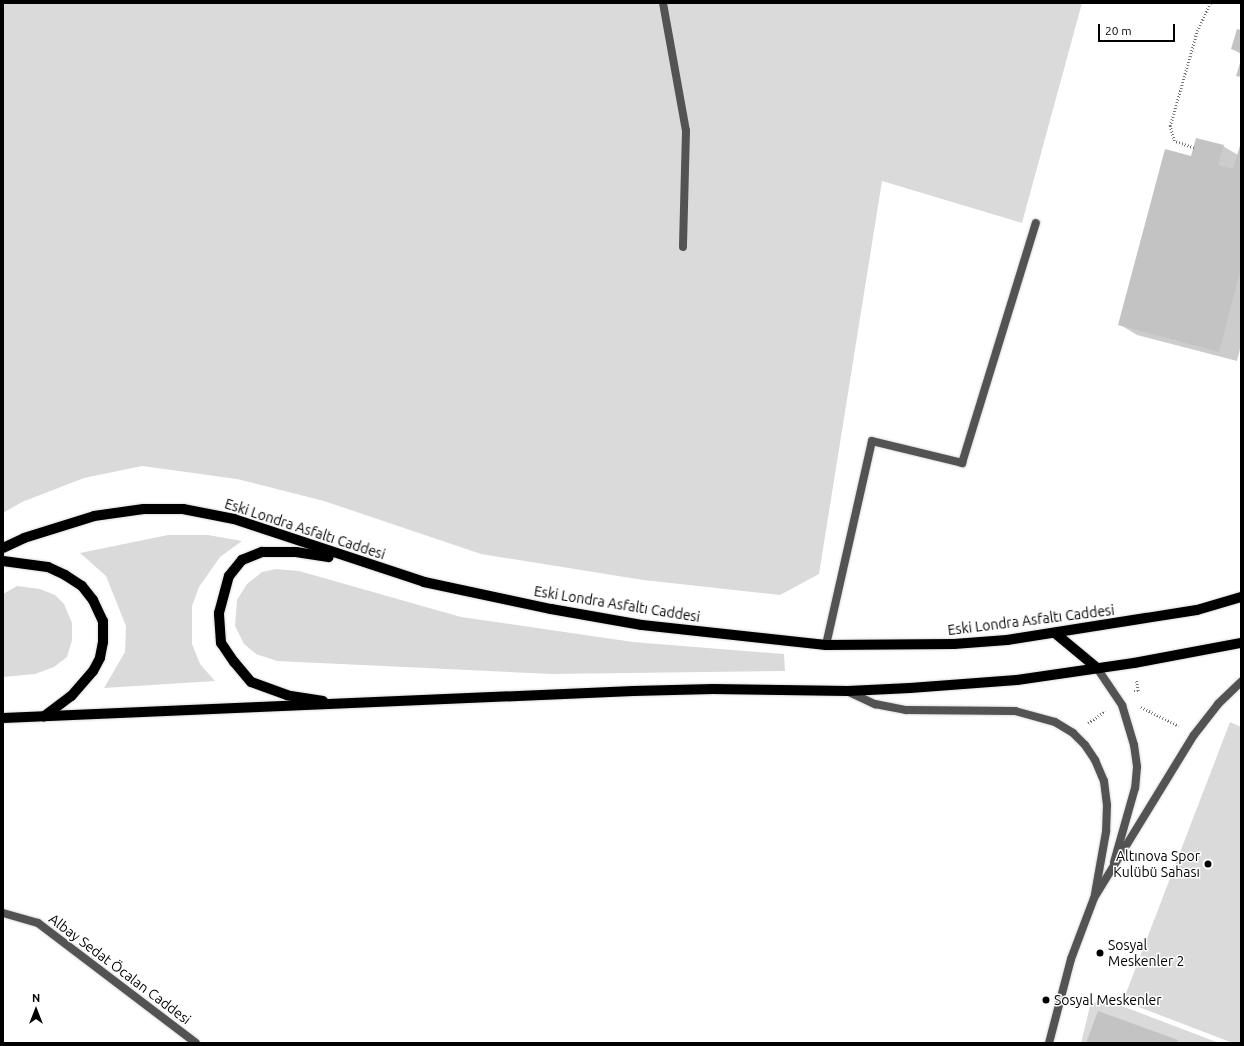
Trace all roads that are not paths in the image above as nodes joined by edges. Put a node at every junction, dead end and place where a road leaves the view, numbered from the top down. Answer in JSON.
{"nodes":[{"id":1,"x":663,"y":3,"type":"edge"},
{"id":2,"x":1036,"y":223,"type":"dead end"},
{"id":3,"x":683,"y":247,"type":"dead end"},
{"id":4,"x":3,"y":548,"type":"edge"},
{"id":5,"x":355,"y":560,"type":"junction"},
{"id":6,"x":3,"y":562,"type":"edge"},
{"id":7,"x":1241,"y":597,"type":"edge"},
{"id":8,"x":1055,"y":633,"type":"junction"},
{"id":9,"x":1241,"y":643,"type":"edge"},
{"id":10,"x":826,"y":645,"type":"junction"},
{"id":11,"x":1097,"y":668,"type":"junction"},
{"id":12,"x":1241,"y":682,"type":"edge"},
{"id":13,"x":848,"y":691,"type":"junction"},
{"id":14,"x":344,"y":705,"type":"junction"},
{"id":15,"x":44,"y":716,"type":"junction"},
{"id":16,"x":3,"y":718,"type":"edge"},
{"id":17,"x":1111,"y":873,"type":"junction"},
{"id":18,"x":1094,"y":898,"type":"junction"},
{"id":19,"x":3,"y":913,"type":"edge"},
{"id":20,"x":196,"y":1043,"type":"edge"},
{"id":21,"x":1049,"y":1043,"type":"edge"}],
"edges":[{"from":1,"to":3,"type":"street"},
{"from":2,"to":10,"type":"street"},
{"from":4,"to":5,"type":"main road","name":"Eski Londra Asfaltı Caddesi"},
{"from":5,"to":10,"type":"main road","name":"Eski Londra Asfaltı Caddesi"},
{"from":5,"to":14,"type":"main road"},
{"from":6,"to":15,"type":"main road"},
{"from":7,"to":8,"type":"main road","name":"Eski Londra Asfaltı Caddesi"},
{"from":8,"to":10,"type":"main road","name":"Eski Londra Asfaltı Caddesi"},
{"from":8,"to":11,"type":"main road"},
{"from":9,"to":11,"type":"main road"},
{"from":11,"to":13,"type":"main road"},
{"from":11,"to":17,"type":"street"},
{"from":12,"to":17,"type":"street"},
{"from":13,"to":14,"type":"main road"},
{"from":13,"to":18,"type":"street"},
{"from":14,"to":15,"type":"main road"},
{"from":15,"to":16,"type":"main road"},
{"from":17,"to":18,"type":"street"},
{"from":18,"to":21,"type":"street"},
{"from":19,"to":20,"type":"street","name":"Albay Sedat Öcalan Caddesi"}]}
